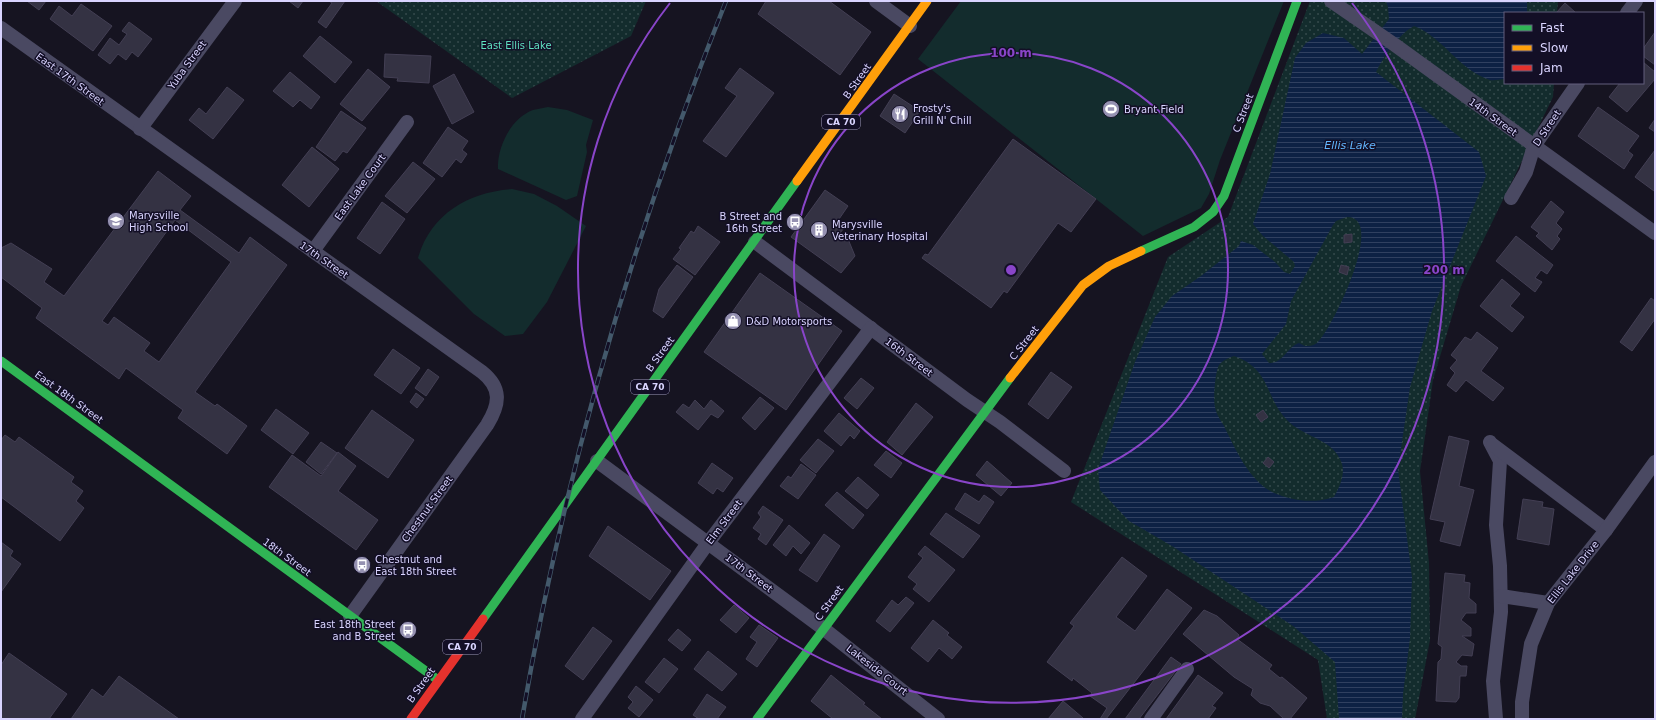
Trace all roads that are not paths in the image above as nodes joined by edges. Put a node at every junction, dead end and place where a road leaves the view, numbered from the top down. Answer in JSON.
{"nodes":[{"id":1,"x":234,"y":1,"type":"edge"},
{"id":2,"x":876,"y":1,"type":"edge"},
{"id":3,"x":927,"y":1,"type":"edge"},
{"id":4,"x":1297,"y":1,"type":"edge"},
{"id":5,"x":1331,"y":1,"type":"edge"},
{"id":6,"x":1636,"y":1,"type":"edge"},
{"id":7,"x":1628,"y":12,"type":"edge"},
{"id":8,"x":910,"y":26,"type":"junction"},
{"id":9,"x":1,"y":28,"type":"edge"},
{"id":10,"x":1577,"y":84,"type":"edge"},
{"id":11,"x":407,"y":122,"type":"dead end"},
{"id":12,"x":140,"y":129,"type":"junction"},
{"id":13,"x":1534,"y":146,"type":"junction"},
{"id":14,"x":1511,"y":198,"type":"dead end"},
{"id":15,"x":1655,"y":233,"type":"edge"},
{"id":16,"x":754,"y":242,"type":"junction"},
{"id":17,"x":313,"y":251,"type":"junction"},
{"id":18,"x":871,"y":328,"type":"junction"},
{"id":19,"x":1,"y":361,"type":"edge"},
{"id":20,"x":498,"y":398,"type":"joint"},
{"id":21,"x":985,"y":411,"type":"junction"},
{"id":22,"x":124,"y":451,"type":"joint"},
{"id":23,"x":597,"y":460,"type":"junction"},
{"id":24,"x":1655,"y":462,"type":"edge"},
{"id":25,"x":1064,"y":471,"type":"dead end"},
{"id":26,"x":1606,"y":530,"type":"junction"},
{"id":27,"x":708,"y":543,"type":"junction"},
{"id":28,"x":1501,"y":596,"type":"junction"},
{"id":29,"x":1548,"y":603,"type":"junction"},
{"id":30,"x":350,"y":616,"type":"junction"},
{"id":31,"x":824,"y":629,"type":"junction"},
{"id":32,"x":1187,"y":669,"type":"dead end"},
{"id":33,"x":438,"y":680,"type":"junction"},
{"id":34,"x":931,"y":716,"type":"edge"},
{"id":35,"x":411,"y":719,"type":"edge"},
{"id":36,"x":582,"y":719,"type":"edge"},
{"id":37,"x":757,"y":719,"type":"edge"},
{"id":38,"x":1151,"y":719,"type":"edge"},
{"id":39,"x":1496,"y":719,"type":"edge"},
{"id":40,"x":1522,"y":719,"type":"edge"}],
"edges":[{"from":1,"to":12,"type":"street","name":"Yuba Street"},
{"from":2,"to":8,"type":"street"},
{"from":3,"to":8,"type":"main road","name":"B Street","number":"CA 70"},
{"from":4,"to":21,"type":"main road","name":"C Street"},
{"from":5,"to":13,"type":"street","name":"14th Street"},
{"from":6,"to":7,"type":"street"},
{"from":8,"to":16,"type":"main road","name":"B Street","number":"CA 70"},
{"from":9,"to":12,"type":"street","name":"East 17th Street"},
{"from":10,"to":13,"type":"street","name":"D Street"},
{"from":11,"to":17,"type":"street","name":"East Lake Court"},
{"from":12,"to":17,"type":"street","name":"17th Street"},
{"from":13,"to":14,"type":"street","name":"D Street"},
{"from":13,"to":15,"type":"street","name":"14th Street"},
{"from":16,"to":18,"type":"street","name":"16th Street"},
{"from":16,"to":23,"type":"main road","name":"B Street","number":"CA 70"},
{"from":17,"to":20,"type":"street","name":"17th Street"},
{"from":18,"to":21,"type":"street","name":"16th Street"},
{"from":18,"to":27,"type":"street","name":"Elm Street"},
{"from":19,"to":22,"type":"main road","name":"East 18th Street"},
{"from":20,"to":30,"type":"street","name":"Chestnut Street"},
{"from":21,"to":25,"type":"street","name":"16th Street"},
{"from":21,"to":31,"type":"main road","name":"C Street"},
{"from":22,"to":30,"type":"main road","name":"18th Street"},
{"from":23,"to":27,"type":"street","name":"17th Street"},
{"from":23,"to":33,"type":"main road","name":"B Street","number":"CA 70"},
{"from":24,"to":26,"type":"street","name":"Ellis Lake Drive"},
{"from":26,"to":28,"type":"street"},
{"from":26,"to":29,"type":"street","name":"Ellis Lake Drive"},
{"from":27,"to":31,"type":"street","name":"17th Street"},
{"from":27,"to":36,"type":"street","name":"Elm Street"},
{"from":28,"to":29,"type":"street"},
{"from":28,"to":39,"type":"street"},
{"from":29,"to":40,"type":"street","name":"Ellis Lake Drive"},
{"from":30,"to":33,"type":"main road","name":"18th Street"},
{"from":31,"to":34,"type":"street","name":"Lakeside Court"},
{"from":31,"to":37,"type":"main road","name":"C Street"},
{"from":32,"to":38,"type":"street"},
{"from":33,"to":35,"type":"main road","name":"B Street","number":"CA 70"}]}
